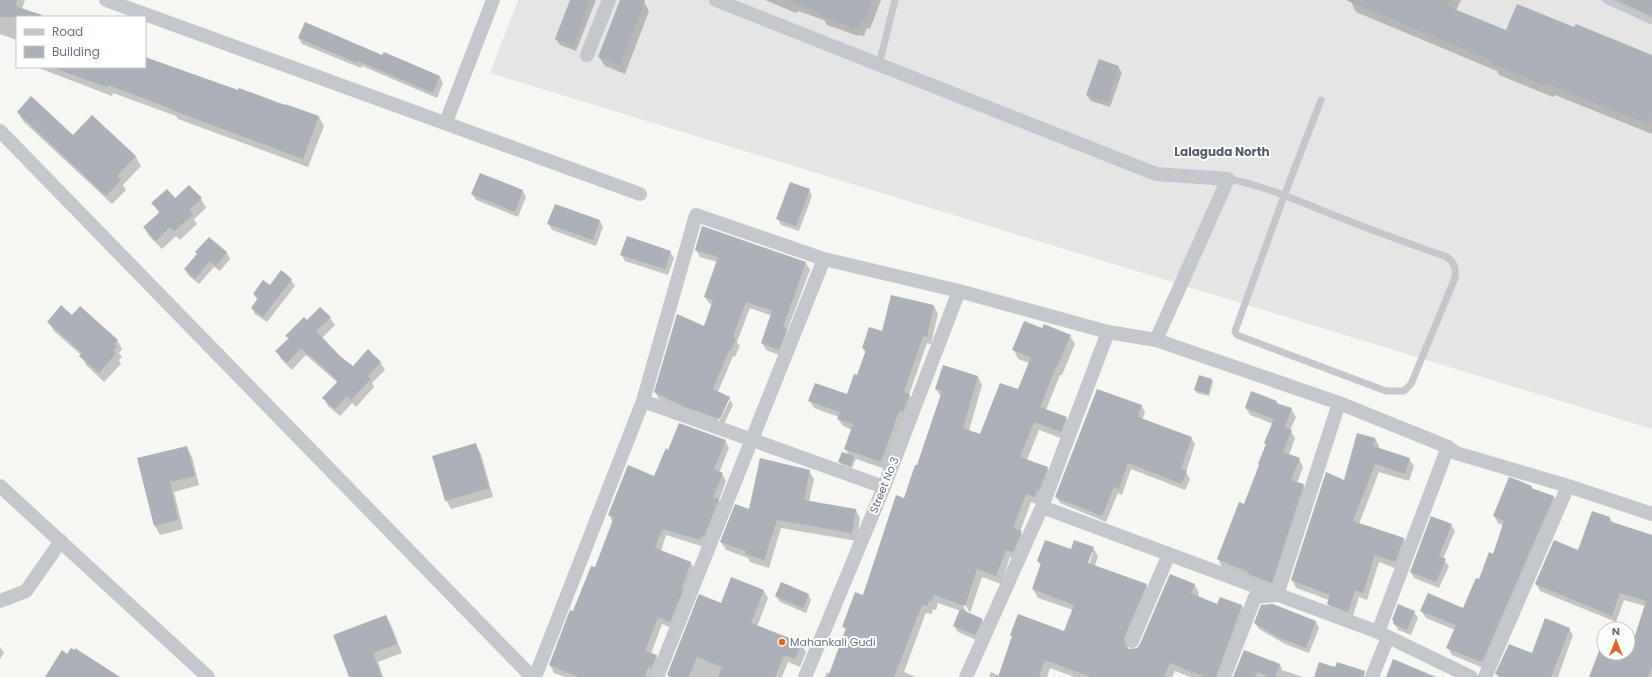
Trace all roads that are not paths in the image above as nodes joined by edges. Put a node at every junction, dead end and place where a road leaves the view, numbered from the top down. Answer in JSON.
{"nodes":[{"id":1,"x":106,"y":0,"type":"edge"},
{"id":2,"x":493,"y":0,"type":"edge"},
{"id":3,"x":609,"y":0,"type":"edge"},
{"id":4,"x":716,"y":0,"type":"edge"},
{"id":5,"x":895,"y":0,"type":"edge"},
{"id":6,"x":1606,"y":0,"type":"edge"},
{"id":7,"x":1652,"y":21,"type":"edge"},
{"id":8,"x":587,"y":55,"type":"dead end"},
{"id":9,"x":879,"y":65,"type":"junction"},
{"id":10,"x":1321,"y":100,"type":"dead end"},
{"id":11,"x":446,"y":122,"type":"junction"},
{"id":12,"x":0,"y":131,"type":"edge"},
{"id":13,"x":1228,"y":178,"type":"junction"},
{"id":14,"x":640,"y":194,"type":"dead end"},
{"id":15,"x":1284,"y":196,"type":"junction"},
{"id":16,"x":824,"y":259,"type":"junction"},
{"id":17,"x":959,"y":291,"type":"junction"},
{"id":18,"x":1108,"y":332,"type":"junction"},
{"id":19,"x":1156,"y":340,"type":"junction"},
{"id":20,"x":642,"y":401,"type":"junction"},
{"id":21,"x":1339,"y":403,"type":"junction"},
{"id":22,"x":752,"y":441,"type":"junction"},
{"id":23,"x":1448,"y":447,"type":"junction"},
{"id":24,"x":0,"y":486,"type":"edge"},
{"id":25,"x":1568,"y":486,"type":"junction"},
{"id":26,"x":884,"y":487,"type":"junction"},
{"id":27,"x":1042,"y":507,"type":"junction"},
{"id":28,"x":1652,"y":514,"type":"edge"},
{"id":29,"x":61,"y":541,"type":"junction"},
{"id":30,"x":1169,"y":554,"type":"junction"},
{"id":31,"x":1278,"y":595,"type":"junction"},
{"id":32,"x":0,"y":601,"type":"edge"},
{"id":33,"x":1383,"y":635,"type":"junction"},
{"id":34,"x":1132,"y":641,"type":"dead end"},
{"id":35,"x":208,"y":677,"type":"edge"},
{"id":36,"x":534,"y":677,"type":"edge"},
{"id":37,"x":657,"y":677,"type":"edge"},
{"id":38,"x":805,"y":677,"type":"edge"},
{"id":39,"x":966,"y":677,"type":"edge"},
{"id":40,"x":1224,"y":677,"type":"edge"},
{"id":41,"x":1372,"y":677,"type":"edge"},
{"id":42,"x":1471,"y":677,"type":"edge"},
{"id":43,"x":1485,"y":677,"type":"edge"}],
"edges":[{"from":1,"to":11,"type":"street"},
{"from":2,"to":11,"type":"street"},
{"from":3,"to":8,"type":"street"},
{"from":4,"to":9,"type":"street"},
{"from":5,"to":9,"type":"lane"},
{"from":6,"to":7,"type":"lane"},
{"from":9,"to":13,"type":"street"},
{"from":10,"to":15,"type":"lane"},
{"from":11,"to":14,"type":"street"},
{"from":12,"to":36,"type":"street"},
{"from":13,"to":15,"type":"lane"},
{"from":13,"to":19,"type":"street"},
{"from":15,"to":15,"type":"lane"},
{"from":16,"to":17,"type":"street"},
{"from":16,"to":20,"type":"street"},
{"from":16,"to":22,"type":"street"},
{"from":17,"to":18,"type":"street"},
{"from":17,"to":26,"type":"street","name":"Street No 3"},
{"from":18,"to":19,"type":"street"},
{"from":18,"to":27,"type":"street"},
{"from":19,"to":21,"type":"street"},
{"from":20,"to":22,"type":"street"},
{"from":20,"to":36,"type":"street"},
{"from":21,"to":23,"type":"street"},
{"from":21,"to":31,"type":"street"},
{"from":22,"to":26,"type":"street"},
{"from":22,"to":37,"type":"street"},
{"from":23,"to":25,"type":"street"},
{"from":23,"to":33,"type":"street"},
{"from":24,"to":29,"type":"street"},
{"from":25,"to":28,"type":"street"},
{"from":25,"to":43,"type":"street"},
{"from":26,"to":38,"type":"street","name":"Street No 3"},
{"from":27,"to":30,"type":"street"},
{"from":27,"to":39,"type":"street"},
{"from":29,"to":32,"type":"street"},
{"from":29,"to":35,"type":"street"},
{"from":30,"to":31,"type":"street"},
{"from":30,"to":34,"type":"street"},
{"from":31,"to":33,"type":"street"},
{"from":31,"to":40,"type":"street"},
{"from":33,"to":41,"type":"street"},
{"from":33,"to":42,"type":"street"}]}
